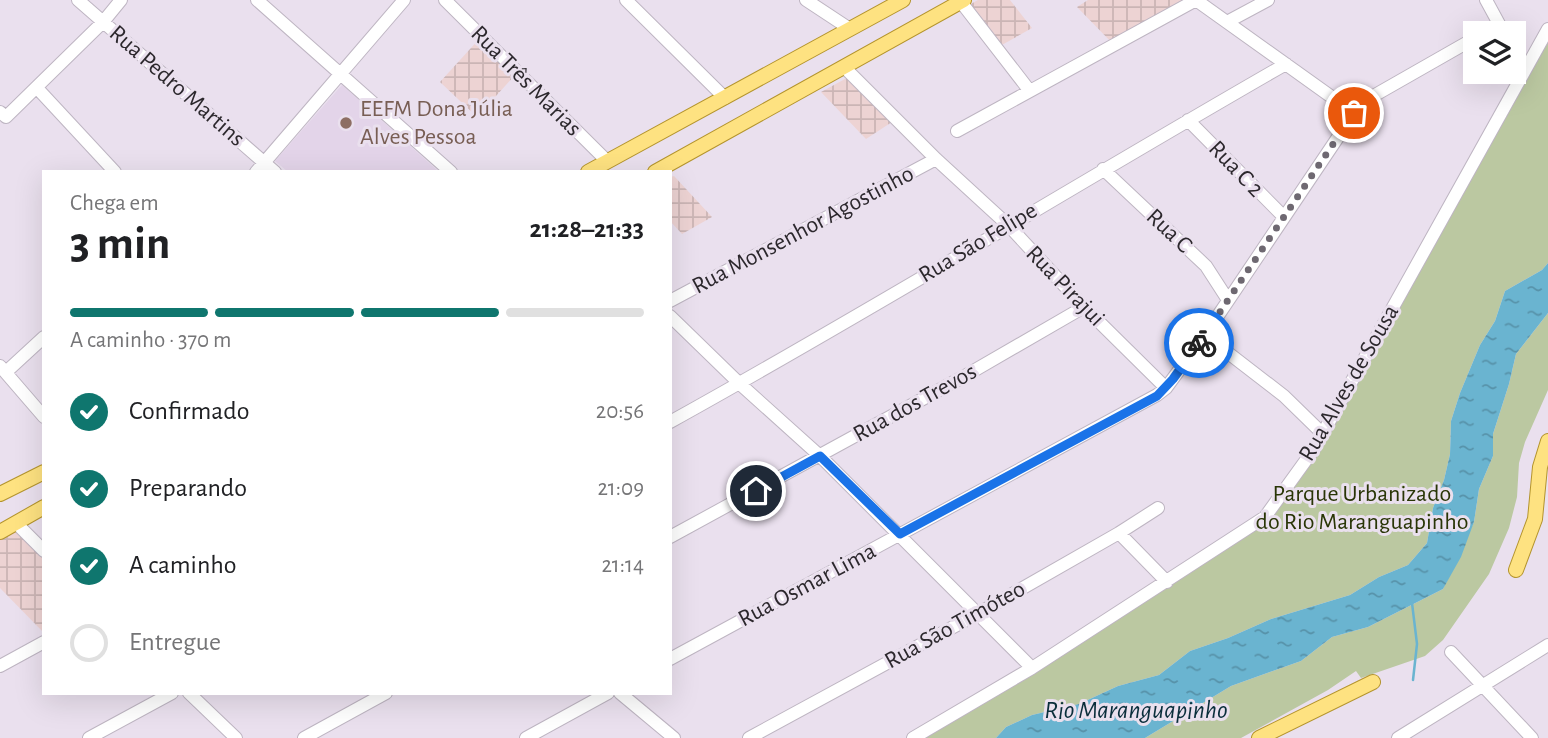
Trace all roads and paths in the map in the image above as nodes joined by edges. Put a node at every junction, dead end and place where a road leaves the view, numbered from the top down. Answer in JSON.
{"nodes":[{"id":1,"x":78,"y":0,"type":"edge"},
{"id":2,"x":121,"y":0,"type":"edge"},
{"id":3,"x":257,"y":0,"type":"edge"},
{"id":4,"x":404,"y":0,"type":"edge"},
{"id":5,"x":445,"y":0,"type":"edge"},
{"id":6,"x":626,"y":0,"type":"edge"},
{"id":7,"x":806,"y":0,"type":"edge"},
{"id":8,"x":902,"y":0,"type":"edge"},
{"id":9,"x":1196,"y":0,"type":"edge"},
{"id":10,"x":1268,"y":0,"type":"edge"},
{"id":11,"x":1486,"y":0,"type":"edge"},
{"id":12,"x":962,"y":1,"type":"edge"},
{"id":13,"x":1497,"y":21,"type":"edge"},
{"id":14,"x":103,"y":22,"type":"junction"},
{"id":15,"x":1227,"y":22,"type":"junction"},
{"id":16,"x":850,"y":29,"type":"junction"},
{"id":17,"x":1548,"y":29,"type":"edge"},
{"id":18,"x":1463,"y":45,"type":"edge"},
{"id":19,"x":1286,"y":65,"type":"junction"},
{"id":20,"x":844,"y":67,"type":"junction"},
{"id":21,"x":1526,"y":68,"type":"edge"},
{"id":22,"x":341,"y":73,"type":"junction"},
{"id":23,"x":1517,"y":84,"type":"edge"},
{"id":24,"x":37,"y":88,"type":"junction"},
{"id":25,"x":1029,"y":90,"type":"junction"},
{"id":26,"x":724,"y":98,"type":"junction"},
{"id":27,"x":1354,"y":113,"type":"junction"},
{"id":28,"x":2,"y":117,"type":"edge"},
{"id":29,"x":1188,"y":120,"type":"junction"},
{"id":30,"x":957,"y":131,"type":"dead end"},
{"id":31,"x":936,"y":159,"type":"junction"},
{"id":32,"x":607,"y":161,"type":"junction"},
{"id":33,"x":260,"y":167,"type":"edge"},
{"id":34,"x":1103,"y":169,"type":"junction"},
{"id":35,"x":113,"y":170,"type":"edge"},
{"id":36,"x":449,"y":170,"type":"edge"},
{"id":37,"x":591,"y":170,"type":"edge"},
{"id":38,"x":658,"y":170,"type":"edge"},
{"id":39,"x":1284,"y":217,"type":"junction"},
{"id":40,"x":1009,"y":226,"type":"junction"},
{"id":41,"x":672,"y":300,"type":"edge"},
{"id":42,"x":1227,"y":300,"type":"junction"},
{"id":43,"x":1084,"y":307,"type":"junction"},
{"id":44,"x":672,"y":318,"type":"edge"},
{"id":45,"x":1205,"y":335,"type":"junction"},
{"id":46,"x":42,"y":339,"type":"edge"},
{"id":47,"x":3,"y":369,"type":"edge"},
{"id":48,"x":740,"y":384,"type":"junction"},
{"id":49,"x":1166,"y":388,"type":"junction"},
{"id":50,"x":42,"y":415,"type":"edge"},
{"id":51,"x":672,"y":421,"type":"edge"},
{"id":52,"x":1322,"y":434,"type":"junction"},
{"id":53,"x":1548,"y":441,"type":"edge"},
{"id":54,"x":820,"y":456,"type":"junction"},
{"id":55,"x":1544,"y":469,"type":"edge"},
{"id":56,"x":42,"y":473,"type":"edge"},
{"id":57,"x":0,"y":494,"type":"edge"},
{"id":58,"x":42,"y":508,"type":"edge"},
{"id":59,"x":1158,"y":508,"type":"dead end"},
{"id":60,"x":1548,"y":510,"type":"edge"},
{"id":61,"x":1535,"y":519,"type":"junction"},
{"id":62,"x":16,"y":523,"type":"junction"},
{"id":63,"x":0,"y":532,"type":"edge"},
{"id":64,"x":1119,"y":533,"type":"junction"},
{"id":65,"x":900,"y":534,"type":"junction"},
{"id":66,"x":672,"y":536,"type":"edge"},
{"id":67,"x":42,"y":549,"type":"edge"},
{"id":68,"x":1516,"y":570,"type":"dead end"},
{"id":69,"x":1167,"y":582,"type":"junction"},
{"id":70,"x":979,"y":613,"type":"junction"},
{"id":71,"x":42,"y":643,"type":"edge"},
{"id":72,"x":1548,"y":645,"type":"edge"},
{"id":73,"x":1451,"y":652,"type":"dead end"},
{"id":74,"x":672,"y":658,"type":"edge"},
{"id":75,"x":0,"y":666,"type":"edge"},
{"id":76,"x":1032,"y":668,"type":"junction"},
{"id":77,"x":1373,"y":682,"type":"dead end"},
{"id":78,"x":1482,"y":687,"type":"junction"},
{"id":79,"x":168,"y":695,"type":"edge"},
{"id":80,"x":191,"y":695,"type":"edge"},
{"id":81,"x":382,"y":695,"type":"edge"},
{"id":82,"x":604,"y":695,"type":"edge"},
{"id":83,"x":622,"y":695,"type":"edge"},
{"id":84,"x":89,"y":738,"type":"edge"},
{"id":85,"x":236,"y":738,"type":"edge"},
{"id":86,"x":304,"y":738,"type":"edge"},
{"id":87,"x":526,"y":738,"type":"edge"},
{"id":88,"x":674,"y":738,"type":"edge"},
{"id":89,"x":749,"y":738,"type":"edge"},
{"id":90,"x":913,"y":738,"type":"edge"},
{"id":91,"x":1259,"y":738,"type":"edge"},
{"id":92,"x":1398,"y":738,"type":"edge"},
{"id":93,"x":1532,"y":738,"type":"edge"}],
"edges":[{"from":1,"to":14,"type":"street","name":"Rua Pedro Martins"},
{"from":2,"to":14,"type":"street"},
{"from":3,"to":22,"type":"street"},
{"from":4,"to":22,"type":"street"},
{"from":5,"to":32,"type":"street","name":"Rua Três Marias"},
{"from":6,"to":26,"type":"street"},
{"from":7,"to":16,"type":"street"},
{"from":8,"to":16,"type":"main road"},
{"from":9,"to":15,"type":"street"},
{"from":9,"to":25,"type":"street"},
{"from":10,"to":15,"type":"street"},
{"from":11,"to":13,"type":"street"},
{"from":12,"to":20,"type":"main road"},
{"from":12,"to":25,"type":"street"},
{"from":14,"to":24,"type":"street"},
{"from":14,"to":33,"type":"street","name":"Rua Pedro Martins"},
{"from":15,"to":19,"type":"street"},
{"from":16,"to":26,"type":"main road"},
{"from":17,"to":21,"type":"street","name":"Rua Alves de Sousa"},
{"from":18,"to":27,"type":"street","name":"Rua Osmar Lima"},
{"from":19,"to":27,"type":"street"},
{"from":19,"to":29,"type":"street","name":"Rua São Felipe"},
{"from":20,"to":31,"type":"street","name":"Rua Pirajui"},
{"from":20,"to":38,"type":"main road"},
{"from":22,"to":33,"type":"street"},
{"from":22,"to":36,"type":"street"},
{"from":23,"to":52,"type":"street","name":"Rua Alves de Sousa"},
{"from":24,"to":28,"type":"street"},
{"from":24,"to":35,"type":"street"},
{"from":25,"to":30,"type":"street"},
{"from":26,"to":32,"type":"main road"},
{"from":27,"to":39,"type":"street","name":"Rua Osmar Lima"},
{"from":29,"to":34,"type":"street","name":"Rua São Felipe"},
{"from":29,"to":39,"type":"street","name":"Rua C 2"},
{"from":31,"to":40,"type":"street","name":"Rua Pirajui"},
{"from":31,"to":41,"type":"street","name":"Rua Monsenhor Agostinho"},
{"from":32,"to":37,"type":"main road"},
{"from":34,"to":40,"type":"street","name":"Rua São Felipe"},
{"from":34,"to":42,"type":"street","name":"Rua C"},
{"from":39,"to":42,"type":"street","name":"Rua Osmar Lima"},
{"from":40,"to":43,"type":"street","name":"Rua Pirajui"},
{"from":40,"to":48,"type":"street","name":"Rua São Felipe"},
{"from":42,"to":45,"type":"street","name":"Rua Osmar Lima"},
{"from":43,"to":49,"type":"street","name":"Rua Pirajui"},
{"from":43,"to":54,"type":"street","name":"Rua dos Trevos"},
{"from":44,"to":48,"type":"street"},
{"from":45,"to":49,"type":"street","name":"Rua Osmar Lima"},
{"from":45,"to":52,"type":"street"},
{"from":46,"to":47,"type":"street"},
{"from":47,"to":50,"type":"street"},
{"from":48,"to":51,"type":"street","name":"Rua São Felipe"},
{"from":48,"to":54,"type":"street"},
{"from":49,"to":65,"type":"street","name":"Rua Osmar Lima"},
{"from":52,"to":69,"type":"street","name":"Rua Alves de Sousa"},
{"from":53,"to":55,"type":"main road"},
{"from":54,"to":65,"type":"street"},
{"from":54,"to":66,"type":"street","name":"Rua dos Trevos"},
{"from":55,"to":61,"type":"main road"},
{"from":56,"to":57,"type":"main road"},
{"from":58,"to":62,"type":"main road"},
{"from":59,"to":64,"type":"street","name":"Rua São Timóteo"},
{"from":60,"to":61,"type":"street"},
{"from":61,"to":68,"type":"main road"},
{"from":62,"to":63,"type":"main road"},
{"from":62,"to":67,"type":"street"},
{"from":64,"to":69,"type":"street"},
{"from":64,"to":70,"type":"street","name":"Rua São Timóteo"},
{"from":65,"to":70,"type":"street"},
{"from":65,"to":74,"type":"street","name":"Rua Osmar Lima"},
{"from":69,"to":76,"type":"street","name":"Rua Alves de Sousa"},
{"from":70,"to":76,"type":"street"},
{"from":70,"to":89,"type":"street","name":"Rua São Timóteo"},
{"from":71,"to":75,"type":"street"},
{"from":72,"to":78,"type":"street"},
{"from":73,"to":78,"type":"street"},
{"from":76,"to":90,"type":"street","name":"Rua Alves de Sousa"},
{"from":77,"to":91,"type":"main road"},
{"from":78,"to":92,"type":"street"},
{"from":78,"to":93,"type":"street"},
{"from":79,"to":84,"type":"street"},
{"from":80,"to":85,"type":"street"},
{"from":81,"to":86,"type":"street"},
{"from":82,"to":87,"type":"street"},
{"from":83,"to":88,"type":"street"}]}
